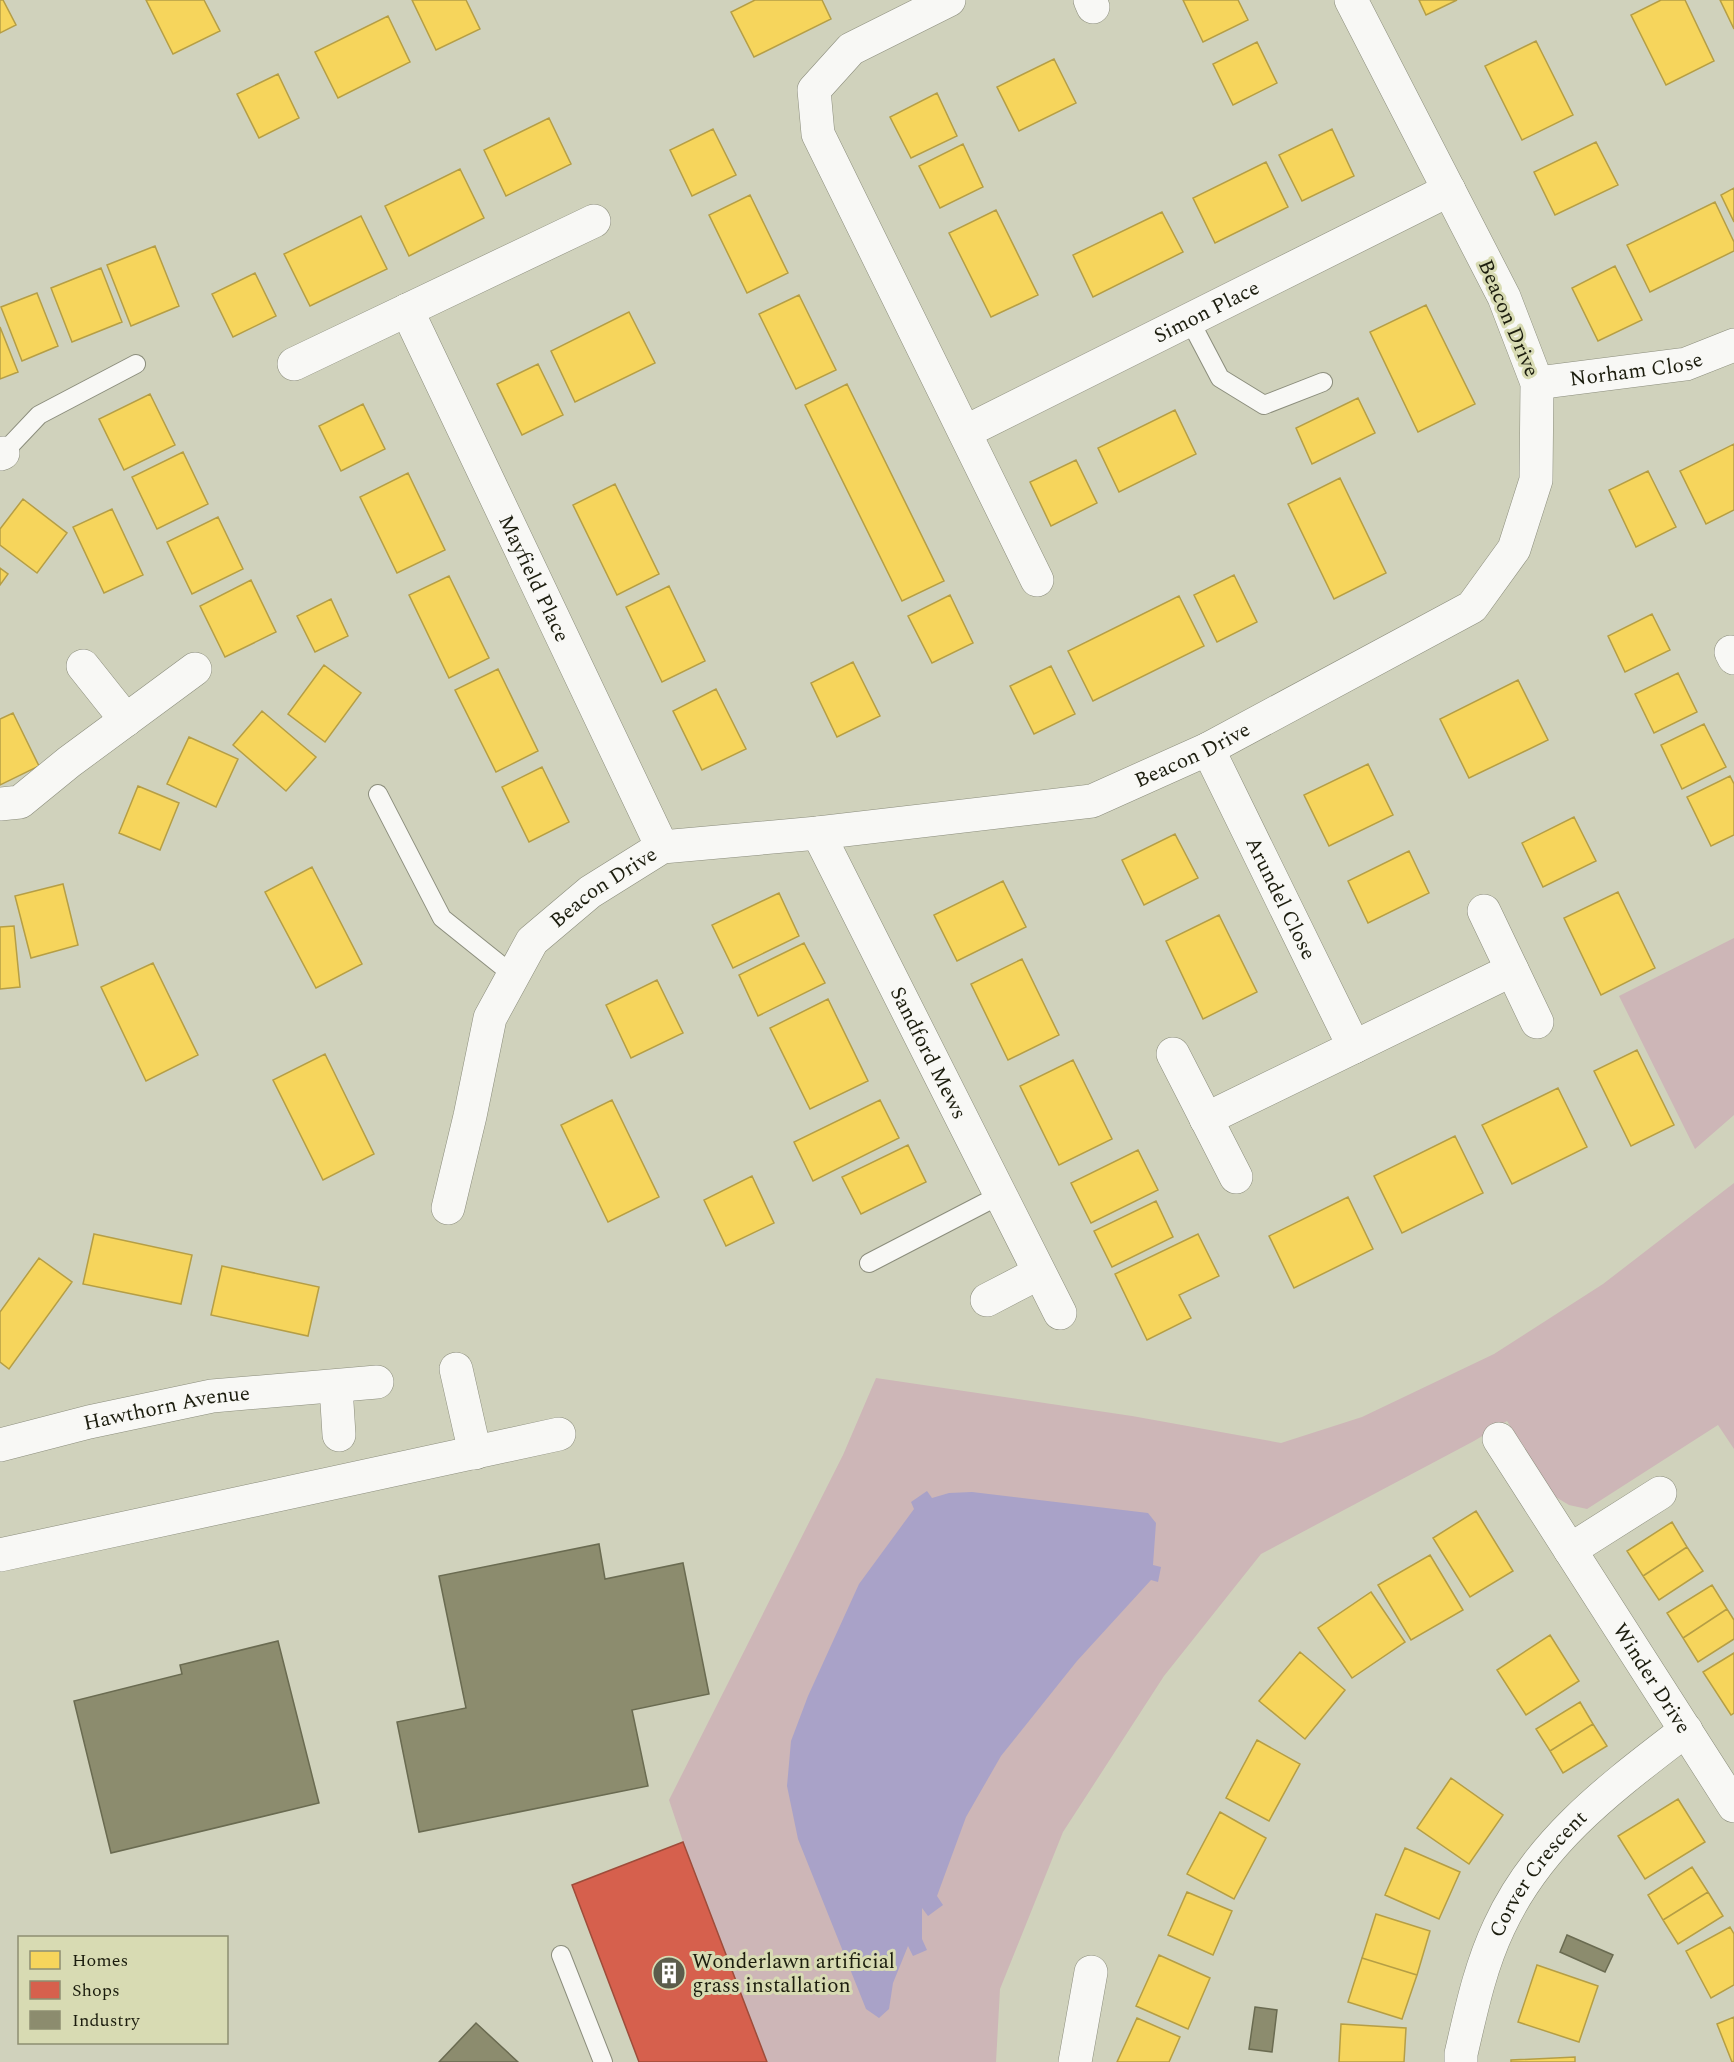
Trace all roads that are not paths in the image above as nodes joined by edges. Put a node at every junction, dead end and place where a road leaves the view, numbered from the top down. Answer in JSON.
{"nodes":[{"id":1,"x":949,"y":0,"type":"edge"},
{"id":2,"x":1351,"y":0,"type":"edge"},
{"id":3,"x":1449,"y":190,"type":"junction"},
{"id":4,"x":594,"y":221,"type":"dead end"},
{"id":5,"x":407,"y":310,"type":"junction"},
{"id":6,"x":1189,"y":319,"type":"junction"},
{"id":7,"x":1734,"y":345,"type":"edge"},
{"id":8,"x":136,"y":364,"type":"dead end"},
{"id":9,"x":294,"y":364,"type":"dead end"},
{"id":10,"x":1323,"y":382,"type":"dead end"},
{"id":11,"x":1538,"y":383,"type":"junction"},
{"id":12,"x":965,"y":432,"type":"junction"},
{"id":13,"x":2,"y":454,"type":"edge"},
{"id":14,"x":1037,"y":580,"type":"dead end"},
{"id":15,"x":83,"y":666,"type":"dead end"},
{"id":16,"x":195,"y":669,"type":"dead end"},
{"id":17,"x":126,"y":720,"type":"junction"},
{"id":18,"x":1208,"y":749,"type":"junction"},
{"id":19,"x":378,"y":794,"type":"dead end"},
{"id":20,"x":0,"y":804,"type":"edge"},
{"id":21,"x":818,"y":833,"type":"junction"},
{"id":22,"x":663,"y":848,"type":"junction"},
{"id":23,"x":1484,"y":911,"type":"dead end"},
{"id":24,"x":1512,"y":970,"type":"junction"},
{"id":25,"x":513,"y":975,"type":"junction"},
{"id":26,"x":1537,"y":1022,"type":"dead end"},
{"id":27,"x":1354,"y":1047,"type":"junction"},
{"id":28,"x":1173,"y":1054,"type":"dead end"},
{"id":29,"x":1206,"y":1119,"type":"junction"},
{"id":30,"x":1236,"y":1178,"type":"dead end"},
{"id":31,"x":1000,"y":1195,"type":"junction"},
{"id":32,"x":448,"y":1208,"type":"dead end"},
{"id":33,"x":869,"y":1263,"type":"dead end"},
{"id":34,"x":1039,"y":1273,"type":"junction"},
{"id":35,"x":987,"y":1300,"type":"dead end"},
{"id":36,"x":1060,"y":1313,"type":"dead end"},
{"id":37,"x":456,"y":1370,"type":"dead end"},
{"id":38,"x":377,"y":1382,"type":"dead end"},
{"id":39,"x":336,"y":1387,"type":"junction"},
{"id":40,"x":559,"y":1434,"type":"dead end"},
{"id":41,"x":339,"y":1435,"type":"dead end"},
{"id":42,"x":1499,"y":1439,"type":"dead end"},
{"id":43,"x":0,"y":1445,"type":"edge"},
{"id":44,"x":475,"y":1453,"type":"junction"},
{"id":45,"x":1660,"y":1493,"type":"dead end"},
{"id":46,"x":1570,"y":1550,"type":"junction"},
{"id":47,"x":0,"y":1555,"type":"edge"},
{"id":48,"x":1686,"y":1730,"type":"junction"},
{"id":49,"x":1734,"y":1806,"type":"edge"},
{"id":50,"x":561,"y":1955,"type":"dead end"},
{"id":51,"x":1091,"y":1972,"type":"dead end"},
{"id":52,"x":603,"y":2062,"type":"edge"},
{"id":53,"x":1075,"y":2062,"type":"edge"},
{"id":54,"x":1461,"y":2062,"type":"edge"}],
"edges":[{"from":1,"to":12,"type":"street"},
{"from":2,"to":3,"type":"street","name":"Beacon Drive"},
{"from":3,"to":6,"type":"street","name":"Simon Place"},
{"from":3,"to":11,"type":"street","name":"Beacon Drive"},
{"from":4,"to":5,"type":"street"},
{"from":5,"to":9,"type":"street"},
{"from":5,"to":22,"type":"street","name":"Mayfield Place"},
{"from":6,"to":10,"type":"lane"},
{"from":6,"to":12,"type":"street","name":"Simon Place"},
{"from":7,"to":11,"type":"street","name":"Norham Close"},
{"from":8,"to":13,"type":"lane"},
{"from":11,"to":18,"type":"street","name":"Beacon Drive"},
{"from":12,"to":14,"type":"street"},
{"from":15,"to":17,"type":"street"},
{"from":16,"to":17,"type":"street"},
{"from":17,"to":20,"type":"street"},
{"from":18,"to":21,"type":"street","name":"Beacon Drive"},
{"from":18,"to":27,"type":"street","name":"Arundel Close"},
{"from":19,"to":25,"type":"lane"},
{"from":21,"to":22,"type":"street","name":"Beacon Drive"},
{"from":21,"to":31,"type":"street","name":"Sandford Mews"},
{"from":22,"to":25,"type":"street","name":"Beacon Drive"},
{"from":23,"to":24,"type":"street"},
{"from":24,"to":26,"type":"street"},
{"from":24,"to":27,"type":"street"},
{"from":25,"to":32,"type":"street","name":"Beacon Drive"},
{"from":27,"to":29,"type":"street"},
{"from":28,"to":29,"type":"street"},
{"from":29,"to":30,"type":"street"},
{"from":31,"to":33,"type":"lane"},
{"from":31,"to":34,"type":"street","name":"Sandford Mews"},
{"from":34,"to":35,"type":"street"},
{"from":34,"to":36,"type":"street","name":"Sandford Mews"},
{"from":37,"to":44,"type":"street"},
{"from":38,"to":39,"type":"street","name":"Hawthorn Avenue"},
{"from":39,"to":41,"type":"street"},
{"from":39,"to":43,"type":"street","name":"Hawthorn Avenue"},
{"from":40,"to":44,"type":"street"},
{"from":42,"to":46,"type":"street","name":"Winder Drive"},
{"from":44,"to":47,"type":"street"},
{"from":45,"to":46,"type":"street"},
{"from":46,"to":48,"type":"street","name":"Winder Drive"},
{"from":48,"to":49,"type":"street","name":"Winder Drive"},
{"from":48,"to":54,"type":"street","name":"Corver Crescent"},
{"from":50,"to":52,"type":"lane"},
{"from":51,"to":53,"type":"street"}]}
